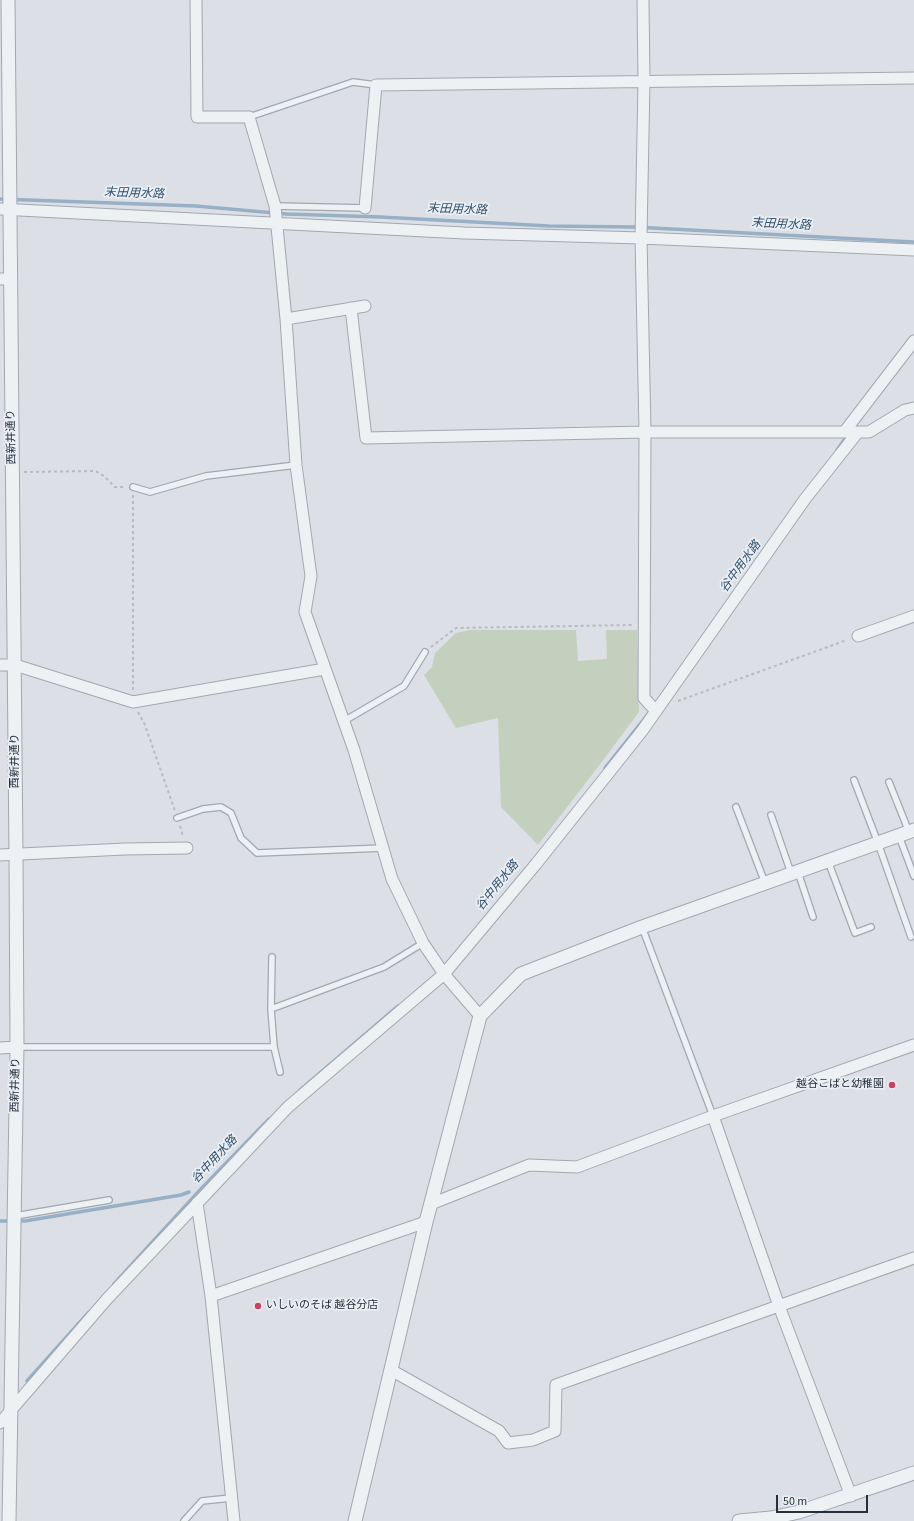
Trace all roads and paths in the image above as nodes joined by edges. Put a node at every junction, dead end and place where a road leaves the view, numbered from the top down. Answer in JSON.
{"nodes":[{"id":1,"x":8,"y":0,"type":"edge"},
{"id":2,"x":196,"y":0,"type":"edge"},
{"id":3,"x":643,"y":0,"type":"edge"},
{"id":4,"x":914,"y":78,"type":"edge"},
{"id":5,"x":644,"y":81,"type":"junction"},
{"id":6,"x":376,"y":85,"type":"junction"},
{"id":7,"x":249,"y":117,"type":"junction"},
{"id":8,"x":275,"y":206,"type":"junction"},
{"id":9,"x":365,"y":208,"type":"joint"},
{"id":10,"x":5,"y":216,"type":"edge"},
{"id":11,"x":277,"y":224,"type":"junction"},
{"id":12,"x":641,"y":238,"type":"junction"},
{"id":13,"x":914,"y":250,"type":"edge"},
{"id":14,"x":5,"y":279,"type":"edge"},
{"id":15,"x":365,"y":306,"type":"dead end"},
{"id":16,"x":351,"y":308,"type":"junction"},
{"id":17,"x":286,"y":319,"type":"junction"},
{"id":18,"x":914,"y":341,"type":"edge"},
{"id":19,"x":914,"y":408,"type":"edge"},
{"id":20,"x":845,"y":431,"type":"junction"},
{"id":21,"x":645,"y":432,"type":"junction"},
{"id":22,"x":858,"y":432,"type":"junction"},
{"id":23,"x":296,"y":465,"type":"junction"},
{"id":24,"x":13,"y":472,"type":"junction"},
{"id":25,"x":133,"y":488,"type":"junction"},
{"id":26,"x":914,"y":616,"type":"edge"},
{"id":27,"x":643,"y":625,"type":"junction"},
{"id":28,"x":858,"y":636,"type":"joint"},
{"id":29,"x":425,"y":652,"type":"joint"},
{"id":30,"x":0,"y":665,"type":"edge"},
{"id":31,"x":15,"y":665,"type":"junction"},
{"id":32,"x":325,"y":670,"type":"junction"},
{"id":33,"x":678,"y":701,"type":"dead end"},
{"id":34,"x":133,"y":702,"type":"junction"},
{"id":35,"x":656,"y":711,"type":"junction"},
{"id":36,"x":344,"y":721,"type":"junction"},
{"id":37,"x":854,"y":780,"type":"dead end"},
{"id":38,"x":889,"y":782,"type":"dead end"},
{"id":39,"x":736,"y":807,"type":"dead end"},
{"id":40,"x":771,"y":815,"type":"dead end"},
{"id":41,"x":177,"y":818,"type":"junction"},
{"id":42,"x":907,"y":832,"type":"edge"},
{"id":43,"x":878,"y":843,"type":"junction"},
{"id":44,"x":187,"y":848,"type":"joint"},
{"id":45,"x":383,"y":848,"type":"junction"},
{"id":46,"x":0,"y":855,"type":"edge"},
{"id":47,"x":16,"y":855,"type":"junction"},
{"id":48,"x":828,"y":861,"type":"junction"},
{"id":49,"x":795,"y":873,"type":"junction"},
{"id":50,"x":914,"y":876,"type":"edge"},
{"id":51,"x":765,"y":883,"type":"junction"},
{"id":52,"x":813,"y":917,"type":"dead end"},
{"id":53,"x":642,"y":927,"type":"junction"},
{"id":54,"x":871,"y":927,"type":"dead end"},
{"id":55,"x":911,"y":937,"type":"dead end"},
{"id":56,"x":423,"y":944,"type":"junction"},
{"id":57,"x":272,"y":957,"type":"dead end"},
{"id":58,"x":444,"y":974,"type":"junction"},
{"id":59,"x":271,"y":1009,"type":"junction"},
{"id":60,"x":480,"y":1016,"type":"junction"},
{"id":61,"x":914,"y":1045,"type":"edge"},
{"id":62,"x":274,"y":1047,"type":"junction"},
{"id":63,"x":0,"y":1048,"type":"edge"},
{"id":64,"x":17,"y":1048,"type":"junction"},
{"id":65,"x":280,"y":1072,"type":"dead end"},
{"id":66,"x":713,"y":1116,"type":"junction"},
{"id":67,"x":109,"y":1200,"type":"dead end"},
{"id":68,"x":197,"y":1203,"type":"junction"},
{"id":69,"x":431,"y":1204,"type":"junction"},
{"id":70,"x":13,"y":1216,"type":"junction"},
{"id":71,"x":426,"y":1222,"type":"junction"},
{"id":72,"x":914,"y":1258,"type":"edge"},
{"id":73,"x":211,"y":1296,"type":"junction"},
{"id":74,"x":779,"y":1306,"type":"junction"},
{"id":75,"x":391,"y":1370,"type":"junction"},
{"id":76,"x":10,"y":1412,"type":"junction"},
{"id":77,"x":0,"y":1423,"type":"edge"},
{"id":78,"x":914,"y":1473,"type":"edge"},
{"id":79,"x":851,"y":1496,"type":"junction"},
{"id":80,"x":231,"y":1498,"type":"junction"},
{"id":81,"x":770,"y":1519,"type":"edge"},
{"id":82,"x":9,"y":1521,"type":"edge"},
{"id":83,"x":184,"y":1521,"type":"edge"},
{"id":84,"x":234,"y":1521,"type":"edge"},
{"id":85,"x":355,"y":1521,"type":"edge"},
{"id":86,"x":739,"y":1521,"type":"edge"}],
"edges":[{"from":1,"to":10,"type":"street","name":"西新井通り"},
{"from":2,"to":7,"type":"street"},
{"from":3,"to":5,"type":"street"},
{"from":4,"to":5,"type":"street"},
{"from":5,"to":6,"type":"street"},
{"from":5,"to":12,"type":"street"},
{"from":6,"to":7,"type":"lane"},
{"from":6,"to":9,"type":"street"},
{"from":7,"to":8,"type":"street"},
{"from":8,"to":9,"type":"lane"},
{"from":8,"to":11,"type":"street"},
{"from":10,"to":11,"type":"street"},
{"from":10,"to":14,"type":"street","name":"西新井通り"},
{"from":11,"to":12,"type":"street"},
{"from":11,"to":17,"type":"street"},
{"from":12,"to":13,"type":"street"},
{"from":12,"to":21,"type":"street"},
{"from":14,"to":24,"type":"street","name":"西新井通り"},
{"from":15,"to":16,"type":"street"},
{"from":16,"to":17,"type":"street"},
{"from":16,"to":21,"type":"street"},
{"from":17,"to":23,"type":"street"},
{"from":18,"to":20,"type":"street"},
{"from":19,"to":22,"type":"street"},
{"from":20,"to":21,"type":"street"},
{"from":20,"to":22,"type":"street"},
{"from":21,"to":27,"type":"street"},
{"from":22,"to":35,"type":"street"},
{"from":23,"to":25,"type":"lane"},
{"from":23,"to":32,"type":"street"},
{"from":24,"to":25,"type":"path"},
{"from":24,"to":31,"type":"street","name":"西新井通り"},
{"from":25,"to":34,"type":"path"},
{"from":26,"to":28,"type":"street"},
{"from":27,"to":29,"type":"path"},
{"from":27,"to":35,"type":"street"},
{"from":28,"to":33,"type":"path"},
{"from":29,"to":36,"type":"lane"},
{"from":30,"to":31,"type":"street"},
{"from":31,"to":34,"type":"street"},
{"from":31,"to":47,"type":"street","name":"西新井通り"},
{"from":32,"to":34,"type":"street"},
{"from":32,"to":36,"type":"street"},
{"from":34,"to":41,"type":"path"},
{"from":35,"to":58,"type":"street"},
{"from":36,"to":45,"type":"street"},
{"from":37,"to":43,"type":"lane"},
{"from":38,"to":42,"type":"lane"},
{"from":39,"to":51,"type":"lane"},
{"from":40,"to":49,"type":"lane"},
{"from":41,"to":44,"type":"path"},
{"from":41,"to":45,"type":"lane"},
{"from":42,"to":43,"type":"street"},
{"from":42,"to":50,"type":"lane"},
{"from":43,"to":48,"type":"street"},
{"from":43,"to":55,"type":"lane"},
{"from":44,"to":47,"type":"street"},
{"from":45,"to":56,"type":"street"},
{"from":46,"to":47,"type":"street"},
{"from":47,"to":64,"type":"street","name":"西新井通り"},
{"from":48,"to":49,"type":"street"},
{"from":48,"to":54,"type":"lane"},
{"from":49,"to":51,"type":"street"},
{"from":49,"to":52,"type":"lane"},
{"from":51,"to":53,"type":"street"},
{"from":53,"to":60,"type":"street"},
{"from":53,"to":66,"type":"lane"},
{"from":56,"to":58,"type":"street"},
{"from":56,"to":59,"type":"lane"},
{"from":57,"to":59,"type":"lane"},
{"from":58,"to":60,"type":"street"},
{"from":58,"to":68,"type":"street"},
{"from":59,"to":62,"type":"lane"},
{"from":60,"to":69,"type":"street"},
{"from":61,"to":66,"type":"street"},
{"from":62,"to":64,"type":"lane"},
{"from":62,"to":65,"type":"lane"},
{"from":63,"to":64,"type":"street"},
{"from":64,"to":70,"type":"street","name":"西新井通り"},
{"from":66,"to":69,"type":"street"},
{"from":66,"to":74,"type":"street"},
{"from":67,"to":70,"type":"lane"},
{"from":68,"to":73,"type":"street"},
{"from":68,"to":76,"type":"street"},
{"from":69,"to":71,"type":"street"},
{"from":70,"to":76,"type":"street","name":"西新井通り"},
{"from":71,"to":73,"type":"street"},
{"from":71,"to":75,"type":"street"},
{"from":72,"to":74,"type":"street"},
{"from":73,"to":80,"type":"street"},
{"from":74,"to":75,"type":"street"},
{"from":74,"to":79,"type":"street"},
{"from":75,"to":85,"type":"street"},
{"from":76,"to":77,"type":"street"},
{"from":76,"to":82,"type":"street","name":"西新井通り"},
{"from":78,"to":79,"type":"street"},
{"from":79,"to":81,"type":"street"},
{"from":80,"to":83,"type":"lane"},
{"from":80,"to":84,"type":"street"},
{"from":81,"to":86,"type":"street"}]}
